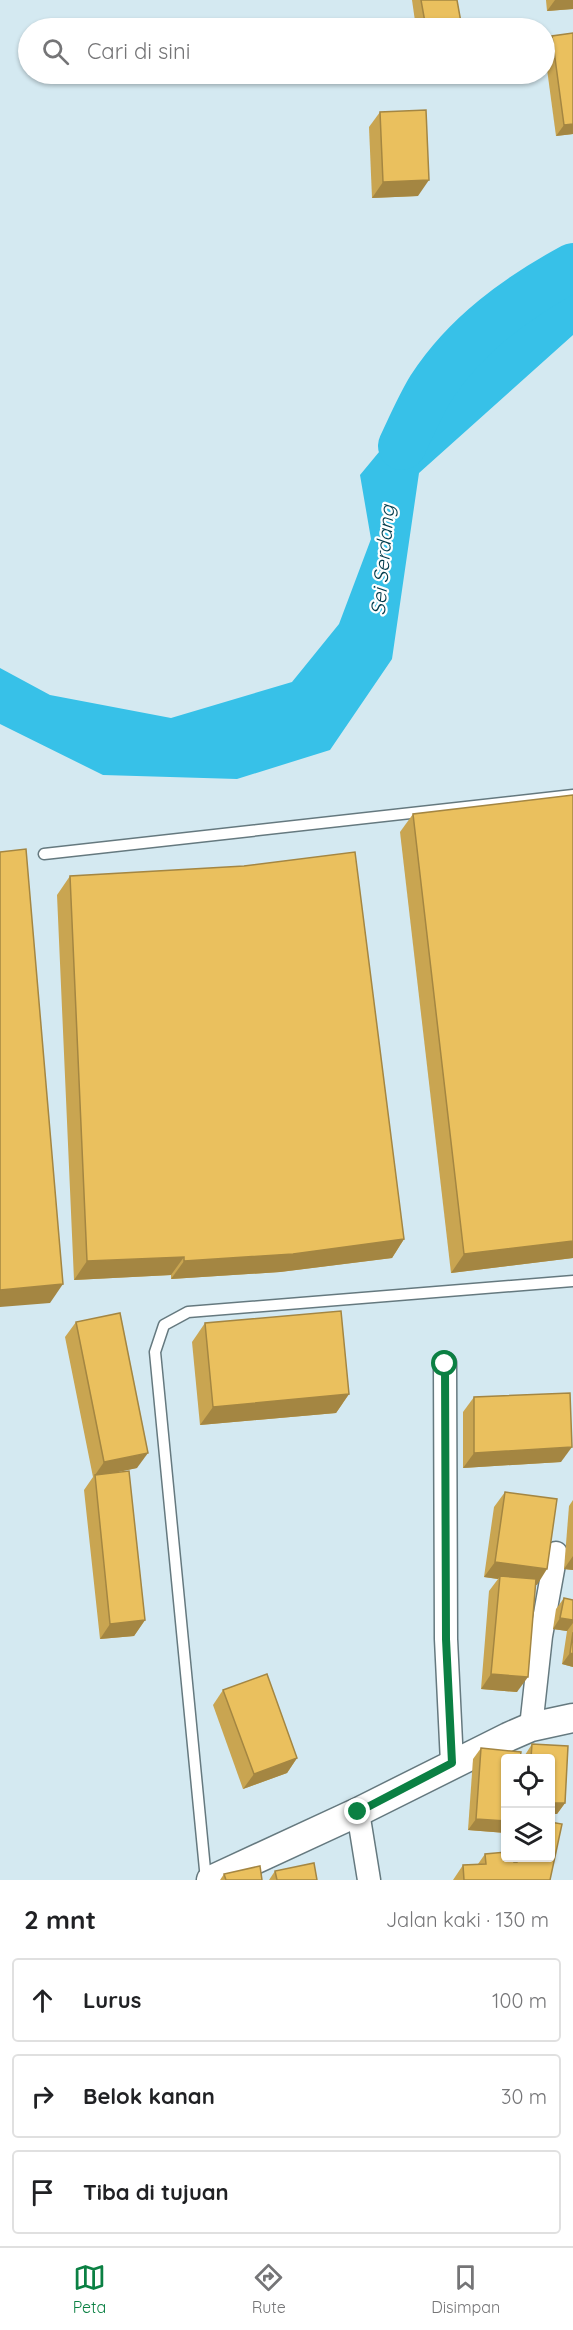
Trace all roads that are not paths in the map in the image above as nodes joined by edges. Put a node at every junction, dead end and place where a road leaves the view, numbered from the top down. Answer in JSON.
{"nodes":[{"id":1,"x":573,"y":795,"type":"edge"},
{"id":2,"x":44,"y":854,"type":"dead end"},
{"id":3,"x":573,"y":1281,"type":"edge"},
{"id":4,"x":445,"y":1364,"type":"dead end"},
{"id":5,"x":556,"y":1553,"type":"dead end"},
{"id":6,"x":573,"y":1719,"type":"edge"},
{"id":7,"x":531,"y":1727,"type":"junction"},
{"id":8,"x":452,"y":1763,"type":"junction"},
{"id":9,"x":358,"y":1812,"type":"junction"},
{"id":10,"x":257,"y":1870,"type":"edge"},
{"id":11,"x":208,"y":1880,"type":"edge"},
{"id":12,"x":369,"y":1880,"type":"edge"}],
"edges":[{"from":1,"to":2,"type":"lane"},
{"from":3,"to":11,"type":"lane"},
{"from":4,"to":8,"type":"street"},
{"from":5,"to":7,"type":"street"},
{"from":6,"to":7,"type":"street"},
{"from":7,"to":8,"type":"street"},
{"from":8,"to":9,"type":"street"},
{"from":9,"to":10,"type":"street"},
{"from":9,"to":12,"type":"street"},
{"from":10,"to":11,"type":"street"}]}
